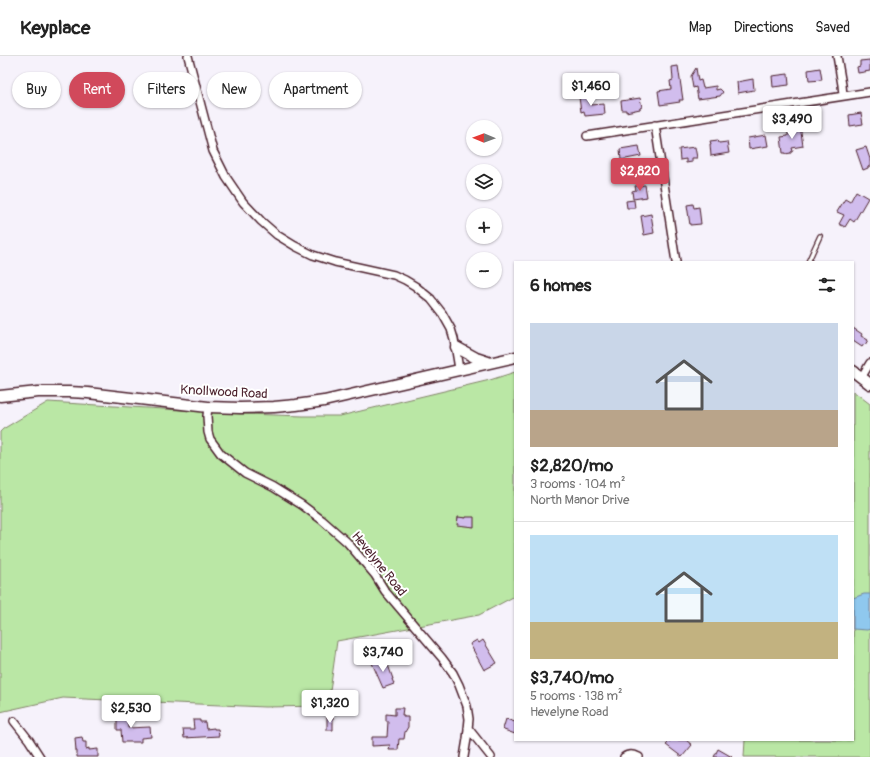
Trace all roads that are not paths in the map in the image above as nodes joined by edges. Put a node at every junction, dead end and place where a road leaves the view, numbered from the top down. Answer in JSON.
{"nodes":[{"id":1,"x":188,"y":56,"type":"edge"},
{"id":2,"x":837,"y":56,"type":"edge"},
{"id":3,"x":870,"y":92,"type":"edge"},
{"id":4,"x":842,"y":95,"type":"junction"},
{"id":5,"x":655,"y":125,"type":"junction"},
{"id":6,"x":586,"y":136,"type":"dead end"},
{"id":7,"x":820,"y":236,"type":"dead end"},
{"id":8,"x":676,"y":261,"type":"edge"},
{"id":9,"x":808,"y":261,"type":"edge"},
{"id":10,"x":456,"y":347,"type":"junction"},
{"id":11,"x":514,"y":356,"type":"edge"},
{"id":12,"x":490,"y":362,"type":"junction"},
{"id":13,"x":870,"y":363,"type":"edge"},
{"id":14,"x":459,"y":369,"type":"junction"},
{"id":15,"x":854,"y":372,"type":"edge"},
{"id":16,"x":862,"y":378,"type":"junction"},
{"id":17,"x":870,"y":384,"type":"edge"},
{"id":18,"x":0,"y":396,"type":"edge"},
{"id":19,"x":208,"y":407,"type":"junction"},
{"id":20,"x":14,"y":721,"type":"dead end"},
{"id":21,"x":468,"y":728,"type":"junction"},
{"id":22,"x":40,"y":757,"type":"edge"},
{"id":23,"x":464,"y":757,"type":"edge"},
{"id":24,"x":491,"y":757,"type":"edge"},
{"id":25,"x":624,"y":757,"type":"edge"},
{"id":26,"x":639,"y":757,"type":"edge"}],
"edges":[{"from":1,"to":10,"type":"street"},
{"from":2,"to":4,"type":"street"},
{"from":3,"to":4,"type":"street"},
{"from":4,"to":5,"type":"street"},
{"from":5,"to":6,"type":"street"},
{"from":5,"to":8,"type":"street"},
{"from":7,"to":9,"type":"lane"},
{"from":10,"to":12,"type":"main road"},
{"from":10,"to":14,"type":"street"},
{"from":11,"to":12,"type":"main road","name":"Knollwood Road"},
{"from":12,"to":14,"type":"main road","name":"Knollwood Road"},
{"from":13,"to":16,"type":"street"},
{"from":14,"to":19,"type":"main road","name":"Knollwood Road"},
{"from":15,"to":16,"type":"main road"},
{"from":16,"to":17,"type":"main road"},
{"from":18,"to":19,"type":"main road","name":"Knollwood Road"},
{"from":19,"to":21,"type":"street","name":"Hevelyne Road"},
{"from":20,"to":22,"type":"street"},
{"from":21,"to":23,"type":"street","name":"Hevelyne Road"},
{"from":21,"to":24,"type":"street"},
{"from":25,"to":26,"type":"street"}]}
